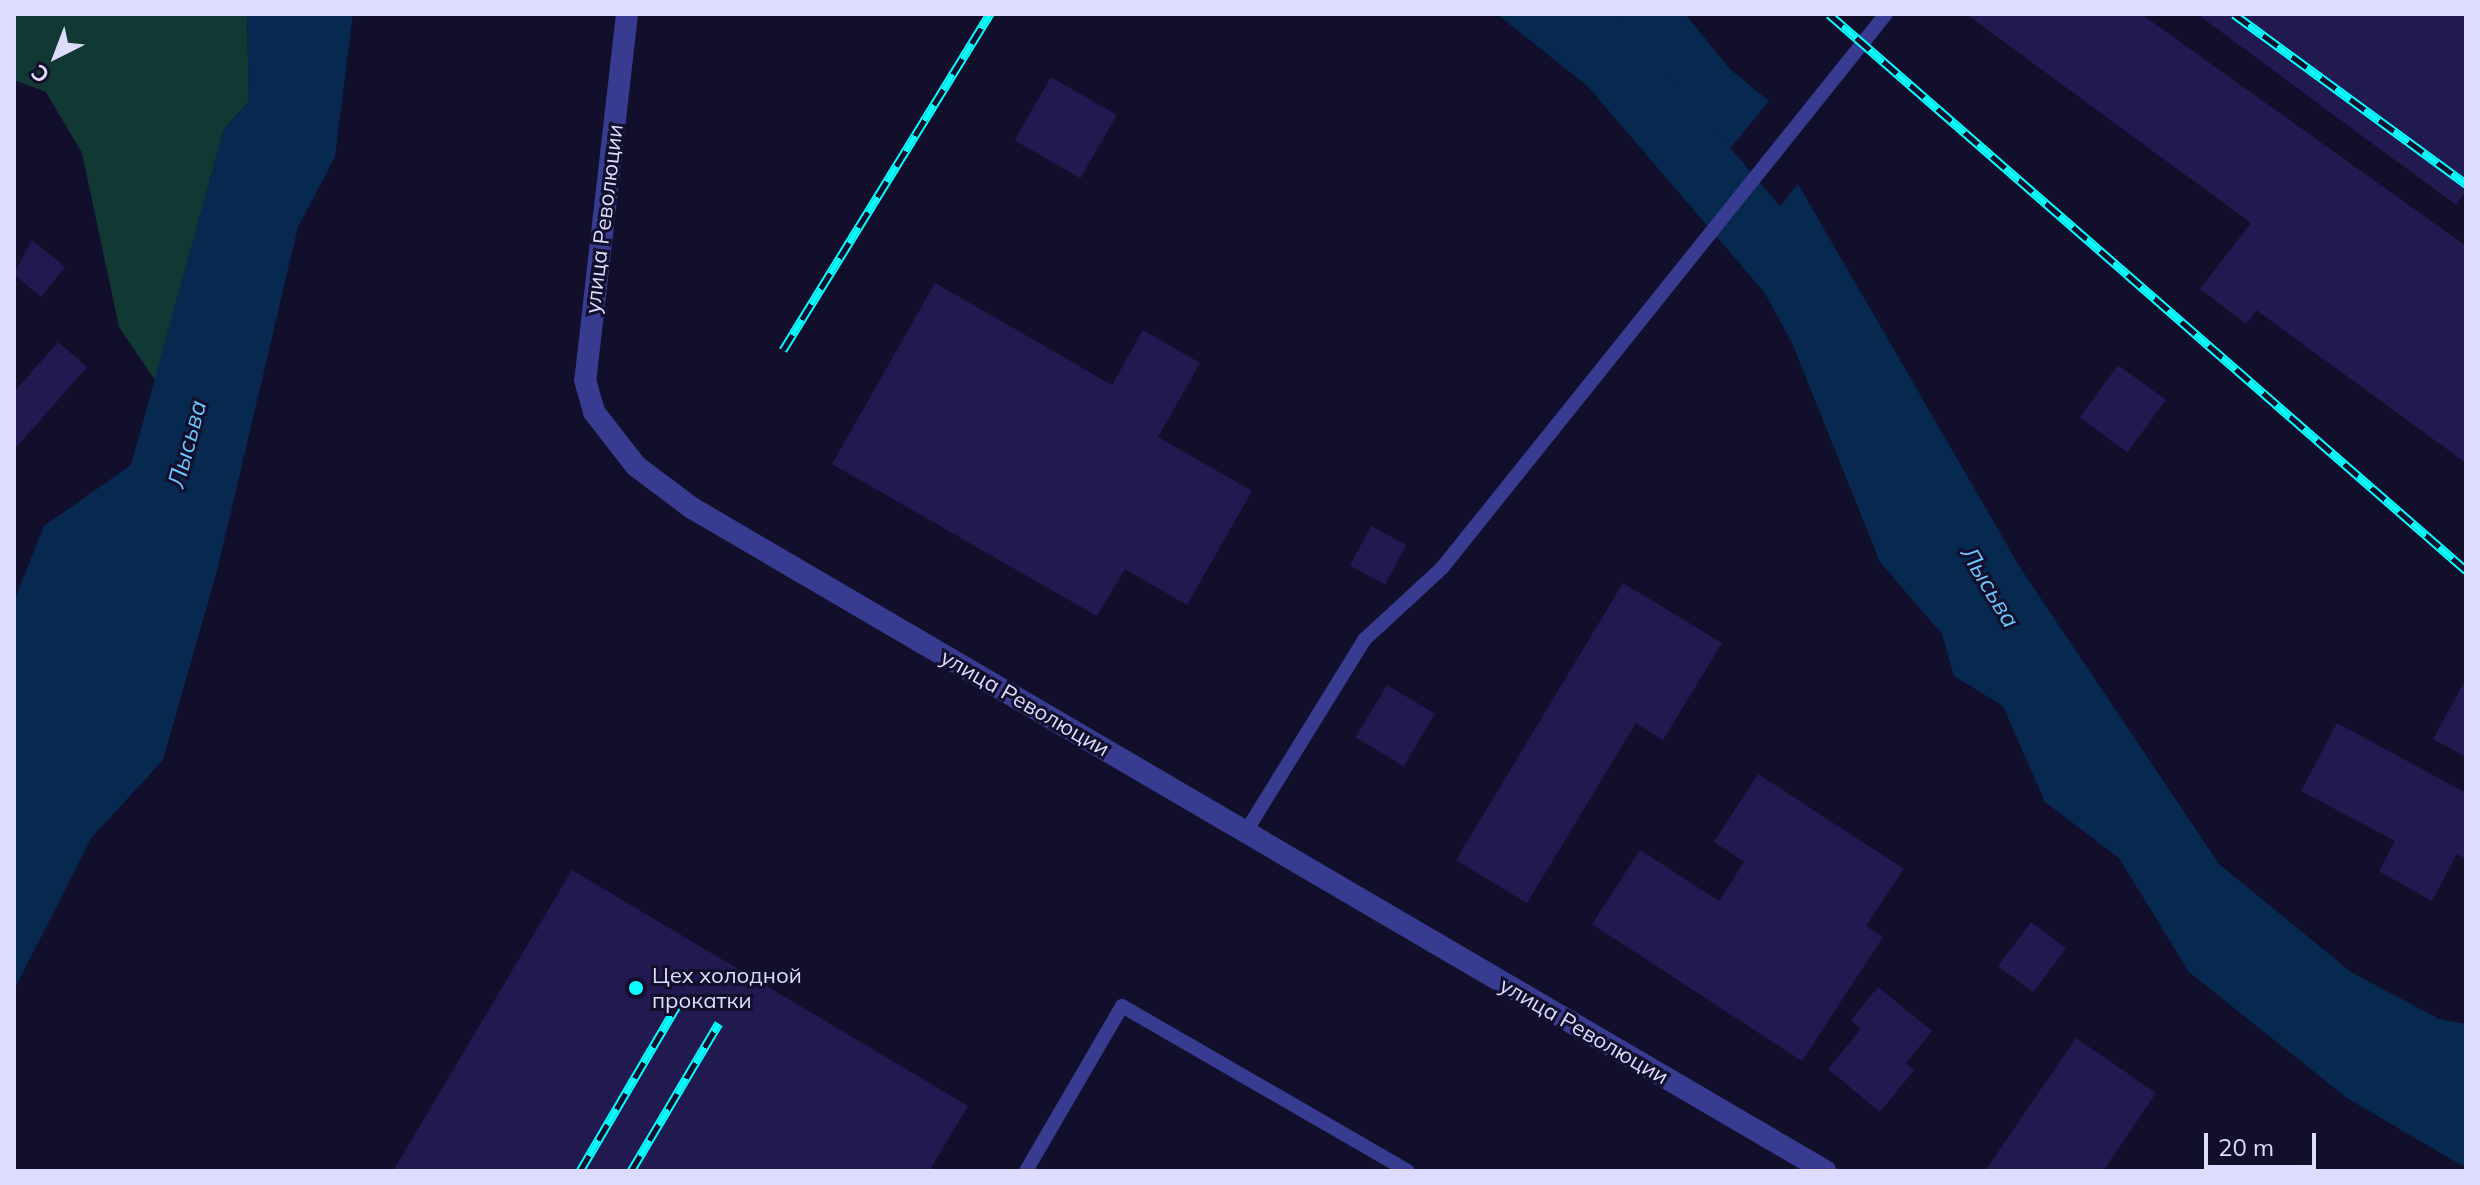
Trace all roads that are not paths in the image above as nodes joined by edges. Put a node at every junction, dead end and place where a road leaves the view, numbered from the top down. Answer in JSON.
{"nodes":[{"id":1,"x":627,"y":14,"type":"edge"},
{"id":2,"x":1886,"y":14,"type":"edge"},
{"id":3,"x":1245,"y":833,"type":"junction"},
{"id":4,"x":1026,"y":1171,"type":"edge"},
{"id":5,"x":1408,"y":1171,"type":"edge"},
{"id":6,"x":1825,"y":1171,"type":"edge"}],
"edges":[{"from":1,"to":3,"type":"street","name":"улица Революции"},
{"from":2,"to":3,"type":"lane"},
{"from":3,"to":6,"type":"street","name":"улица Революции"},
{"from":4,"to":5,"type":"lane"}]}
